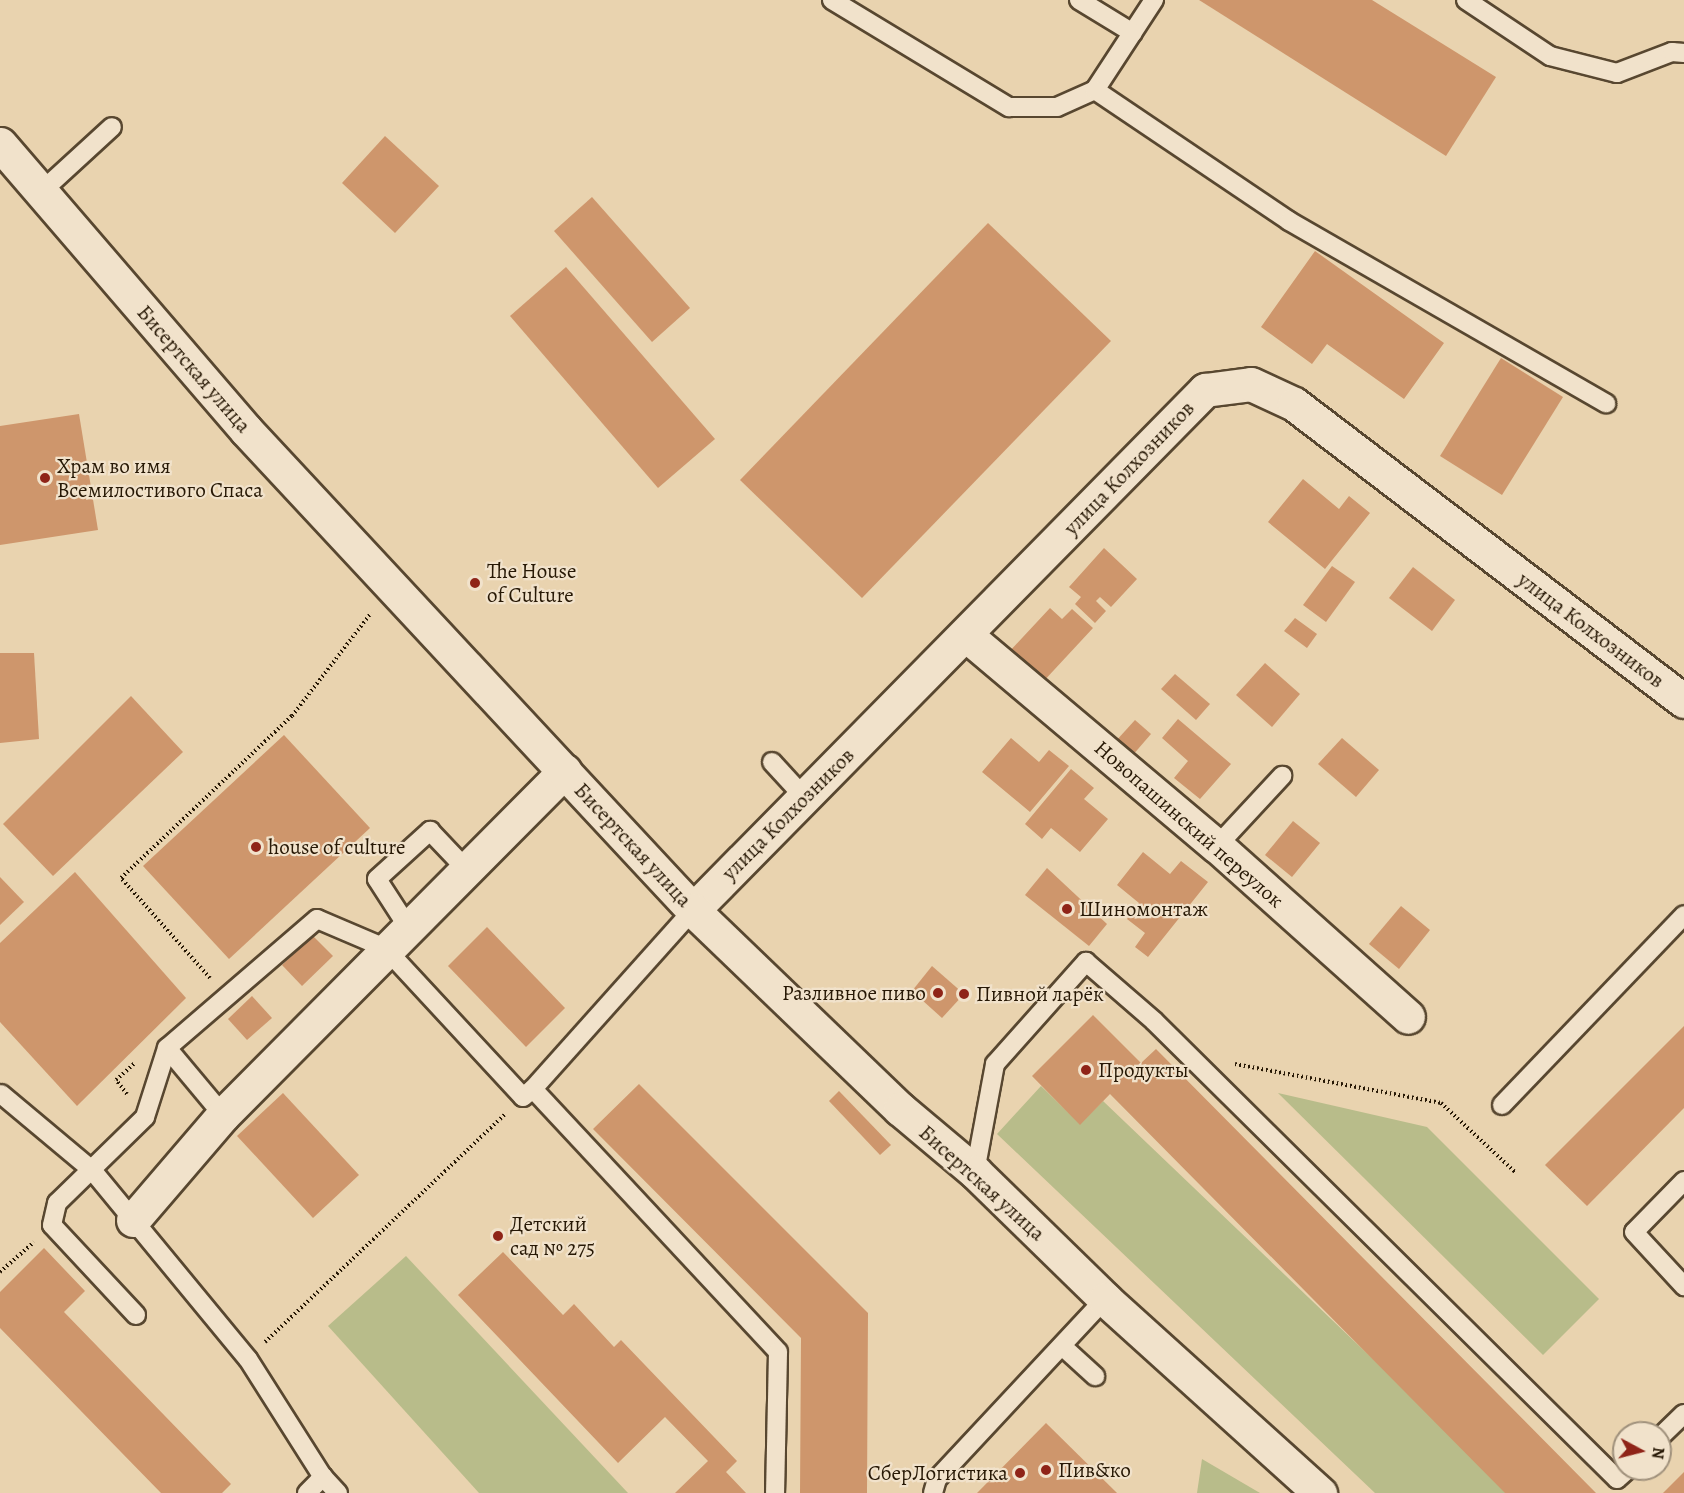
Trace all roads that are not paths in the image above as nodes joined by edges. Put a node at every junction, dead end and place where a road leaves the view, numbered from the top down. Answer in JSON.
{"nodes":[{"id":1,"x":832,"y":0,"type":"edge"},
{"id":2,"x":1079,"y":0,"type":"edge"},
{"id":3,"x":1154,"y":0,"type":"edge"},
{"id":4,"x":1466,"y":0,"type":"edge"},
{"id":5,"x":1132,"y":33,"type":"junction"},
{"id":6,"x":1684,"y":53,"type":"edge"},
{"id":7,"x":1095,"y":90,"type":"junction"},
{"id":8,"x":112,"y":127,"type":"dead end"},
{"id":9,"x":0,"y":144,"type":"edge"},
{"id":10,"x":41,"y":192,"type":"junction"},
{"id":11,"x":1606,"y":403,"type":"dead end"},
{"id":12,"x":966,"y":635,"type":"junction"},
{"id":13,"x":1684,"y":701,"type":"edge"},
{"id":14,"x":772,"y":762,"type":"dead end"},
{"id":15,"x":565,"y":771,"type":"junction"},
{"id":16,"x":1282,"y":776,"type":"dead end"},
{"id":17,"x":805,"y":798,"type":"junction"},
{"id":18,"x":1217,"y":846,"type":"junction"},
{"id":19,"x":468,"y":871,"type":"junction"},
{"id":20,"x":693,"y":910,"type":"junction"},
{"id":21,"x":1684,"y":915,"type":"edge"},
{"id":22,"x":397,"y":938,"type":"junction"},
{"id":23,"x":1408,"y":1017,"type":"dead end"},
{"id":24,"x":167,"y":1048,"type":"junction"},
{"id":25,"x":528,"y":1093,"type":"junction"},
{"id":26,"x":1,"y":1094,"type":"edge"},
{"id":27,"x":1502,"y":1105,"type":"dead end"},
{"id":28,"x":223,"y":1115,"type":"junction"},
{"id":29,"x":92,"y":1170,"type":"junction"},
{"id":30,"x":975,"y":1172,"type":"junction"},
{"id":31,"x":1684,"y":1181,"type":"edge"},
{"id":32,"x":133,"y":1220,"type":"junction"},
{"id":33,"x":1684,"y":1286,"type":"edge"},
{"id":34,"x":1105,"y":1299,"type":"junction"},
{"id":35,"x":136,"y":1315,"type":"dead end"},
{"id":36,"x":1062,"y":1346,"type":"junction"},
{"id":37,"x":1095,"y":1376,"type":"dead end"},
{"id":38,"x":1684,"y":1414,"type":"edge"},
{"id":39,"x":1672,"y":1426,"type":"edge"},
{"id":40,"x":1612,"y":1474,"type":"edge"},
{"id":41,"x":323,"y":1477,"type":"junction"},
{"id":42,"x":308,"y":1493,"type":"edge"},
{"id":43,"x":338,"y":1493,"type":"edge"},
{"id":44,"x":775,"y":1493,"type":"edge"},
{"id":45,"x":933,"y":1493,"type":"edge"},
{"id":46,"x":1320,"y":1493,"type":"edge"}],
"edges":[{"from":1,"to":7,"type":"lane"},
{"from":2,"to":5,"type":"lane"},
{"from":3,"to":5,"type":"lane"},
{"from":4,"to":6,"type":"lane"},
{"from":5,"to":7,"type":"lane"},
{"from":7,"to":11,"type":"lane"},
{"from":8,"to":10,"type":"lane"},
{"from":9,"to":10,"type":"street","name":"Бисертская улица"},
{"from":10,"to":15,"type":"street","name":"Бисертская улица"},
{"from":12,"to":13,"type":"street","name":"улица Колхозников"},
{"from":12,"to":17,"type":"street","name":"улица Колхозников"},
{"from":12,"to":18,"type":"street","name":"Новопашинский переулок"},
{"from":14,"to":17,"type":"lane"},
{"from":15,"to":19,"type":"street"},
{"from":15,"to":20,"type":"street","name":"Бисертская улица"},
{"from":16,"to":18,"type":"lane"},
{"from":17,"to":20,"type":"street","name":"улица Колхозников"},
{"from":18,"to":23,"type":"street","name":"Новопашинский переулок"},
{"from":19,"to":22,"type":"street"},
{"from":19,"to":22,"type":"lane"},
{"from":20,"to":25,"type":"lane"},
{"from":20,"to":30,"type":"street","name":"Бисертская улица"},
{"from":21,"to":27,"type":"lane"},
{"from":22,"to":24,"type":"lane"},
{"from":22,"to":25,"type":"lane"},
{"from":22,"to":28,"type":"street"},
{"from":24,"to":28,"type":"lane"},
{"from":24,"to":29,"type":"lane"},
{"from":25,"to":44,"type":"lane"},
{"from":26,"to":29,"type":"lane"},
{"from":28,"to":32,"type":"street"},
{"from":29,"to":32,"type":"lane"},
{"from":29,"to":35,"type":"lane"},
{"from":30,"to":34,"type":"street","name":"Бисертская улица"},
{"from":30,"to":40,"type":"lane"},
{"from":31,"to":33,"type":"lane"},
{"from":32,"to":41,"type":"lane"},
{"from":34,"to":36,"type":"lane"},
{"from":34,"to":46,"type":"street","name":"Бисертская улица"},
{"from":36,"to":37,"type":"lane"},
{"from":36,"to":45,"type":"lane"},
{"from":38,"to":39,"type":"lane"},
{"from":41,"to":42,"type":"lane"},
{"from":41,"to":43,"type":"lane"}]}
